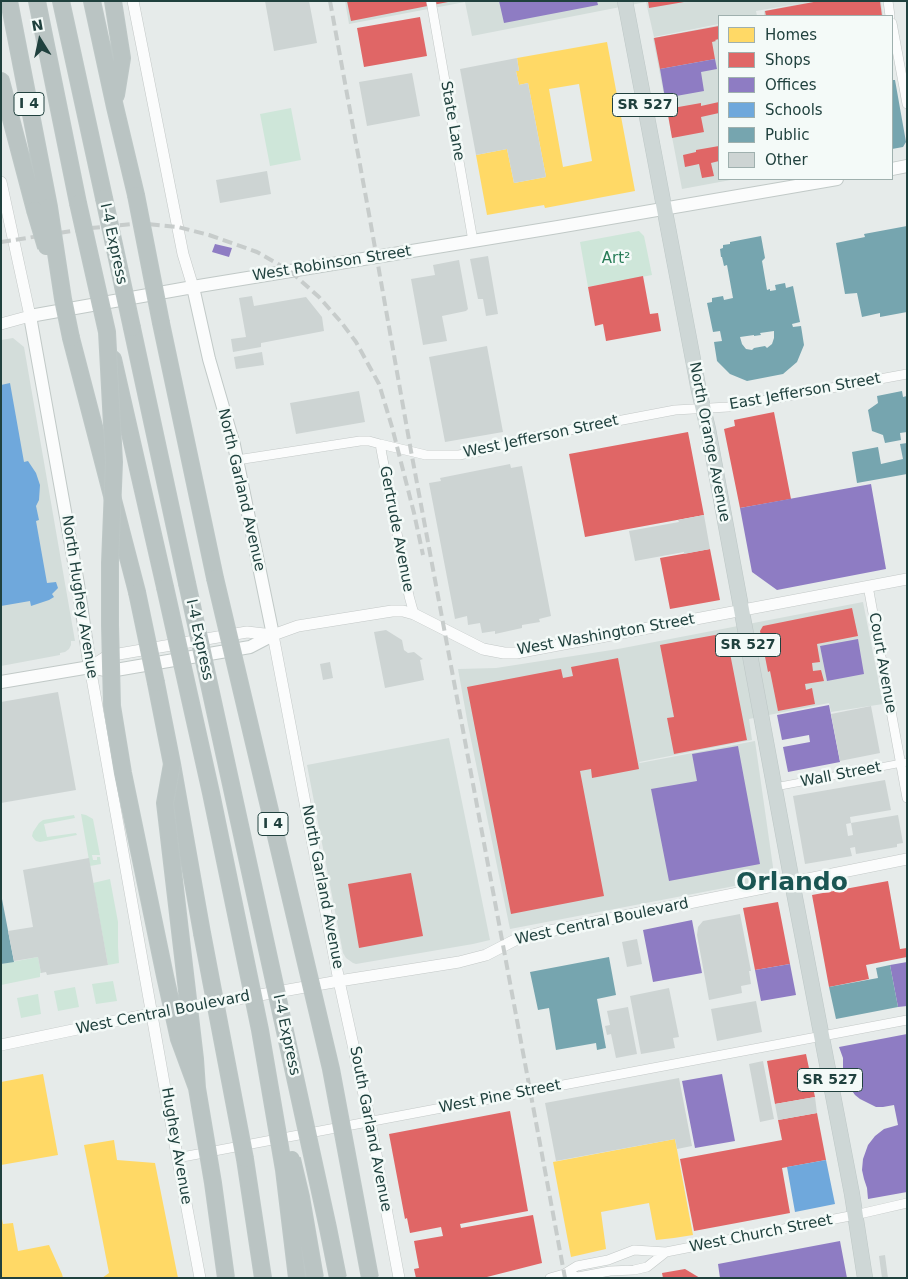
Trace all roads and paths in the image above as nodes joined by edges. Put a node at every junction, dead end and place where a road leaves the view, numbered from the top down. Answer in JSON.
{"nodes":[{"id":1,"x":9,"y":1,"type":"edge"},
{"id":2,"x":37,"y":1,"type":"edge"},
{"id":3,"x":61,"y":1,"type":"edge"},
{"id":4,"x":92,"y":1,"type":"edge"},
{"id":5,"x":112,"y":1,"type":"edge"},
{"id":6,"x":133,"y":1,"type":"edge"},
{"id":7,"x":431,"y":1,"type":"edge"},
{"id":8,"x":626,"y":1,"type":"edge"},
{"id":9,"x":888,"y":1,"type":"edge"},
{"id":10,"x":890,"y":15,"type":"edge"},
{"id":11,"x":893,"y":28,"type":"edge"},
{"id":12,"x":1,"y":81,"type":"edge"},
{"id":13,"x":907,"y":104,"type":"edge"},
{"id":14,"x":115,"y":107,"type":"junction"},
{"id":15,"x":907,"y":166,"type":"edge"},
{"id":16,"x":893,"y":169,"type":"edge"},
{"id":17,"x":831,"y":180,"type":"edge"},
{"id":18,"x":1,"y":182,"type":"edge"},
{"id":19,"x":42,"y":208,"type":"junction"},
{"id":20,"x":665,"y":209,"type":"junction"},
{"id":21,"x":473,"y":241,"type":"junction"},
{"id":22,"x":193,"y":287,"type":"junction"},
{"id":23,"x":30,"y":316,"type":"junction"},
{"id":24,"x":1,"y":324,"type":"edge"},
{"id":25,"x":107,"y":332,"type":"junction"},
{"id":26,"x":907,"y":374,"type":"edge"},
{"id":27,"x":703,"y":408,"type":"junction"},
{"id":28,"x":380,"y":444,"type":"junction"},
{"id":29,"x":237,"y":460,"type":"junction"},
{"id":30,"x":907,"y":579,"type":"edge"},
{"id":31,"x":868,"y":586,"type":"junction"},
{"id":32,"x":741,"y":610,"type":"junction"},
{"id":33,"x":414,"y":614,"type":"junction"},
{"id":34,"x":273,"y":635,"type":"junction"},
{"id":35,"x":90,"y":666,"type":"junction"},
{"id":36,"x":1,"y":682,"type":"edge"},
{"id":37,"x":904,"y":763,"type":"edge"},
{"id":38,"x":172,"y":764,"type":"junction"},
{"id":39,"x":775,"y":787,"type":"junction"},
{"id":40,"x":907,"y":798,"type":"edge"},
{"id":41,"x":907,"y":859,"type":"edge"},
{"id":42,"x":792,"y":882,"type":"junction"},
{"id":43,"x":339,"y":981,"type":"junction"},
{"id":44,"x":152,"y":1014,"type":"junction"},
{"id":45,"x":907,"y":1020,"type":"edge"},
{"id":46,"x":260,"y":1030,"type":"junction"},
{"id":47,"x":822,"y":1036,"type":"junction"},
{"id":48,"x":1,"y":1045,"type":"edge"},
{"id":49,"x":197,"y":1088,"type":"junction"},
{"id":50,"x":370,"y":1122,"type":"junction"},
{"id":51,"x":177,"y":1158,"type":"junction"},
{"id":52,"x":907,"y":1203,"type":"edge"},
{"id":53,"x":855,"y":1215,"type":"junction"},
{"id":54,"x":642,"y":1250,"type":"junction"},
{"id":55,"x":626,"y":1252,"type":"junction"},
{"id":56,"x":666,"y":1252,"type":"junction"},
{"id":57,"x":646,"y":1267,"type":"junction"},
{"id":58,"x":630,"y":1271,"type":"junction"},
{"id":59,"x":564,"y":1274,"type":"junction"},
{"id":60,"x":200,"y":1278,"type":"edge"},
{"id":61,"x":226,"y":1278,"type":"edge"},
{"id":62,"x":263,"y":1278,"type":"edge"},
{"id":63,"x":297,"y":1278,"type":"edge"},
{"id":64,"x":316,"y":1278,"type":"edge"},
{"id":65,"x":338,"y":1278,"type":"edge"},
{"id":66,"x":370,"y":1278,"type":"edge"},
{"id":67,"x":399,"y":1278,"type":"edge"},
{"id":68,"x":550,"y":1278,"type":"edge"},
{"id":69,"x":865,"y":1278,"type":"edge"}],
"edges":[{"from":1,"to":19,"type":"highway","number":"I 4"},
{"from":2,"to":25,"type":"highway","name":"I-4 Express","bridge":true},
{"from":3,"to":65,"type":"highway","name":"I-4 Express","bridge":true},
{"from":4,"to":14,"type":"highway","number":"I 4"},
{"from":5,"to":14,"type":"highway"},
{"from":6,"to":22,"type":"street","name":"North Garland Avenue"},
{"from":7,"to":21,"type":"street","name":"State Lane"},
{"from":8,"to":20,"type":"main road","name":"North Orange Avenue","number":"SR 527"},
{"from":9,"to":10,"type":"street"},
{"from":11,"to":13,"type":"street"},
{"from":12,"to":19,"type":"highway"},
{"from":14,"to":66,"type":"highway","number":"I 4","bridge":true},
{"from":15,"to":16,"type":"main road"},
{"from":17,"to":20,"type":"main road","name":"West Robinson Street"},
{"from":18,"to":23,"type":"street","name":"North Hughey Avenue"},
{"from":19,"to":38,"type":"highway","bridge":true},
{"from":20,"to":21,"type":"main road","name":"West Robinson Street"},
{"from":20,"to":27,"type":"main road","name":"North Orange Avenue","number":"SR 527"},
{"from":21,"to":22,"type":"main road","name":"West Robinson Street"},
{"from":22,"to":23,"type":"main road","name":"West Robinson Street"},
{"from":22,"to":29,"type":"main road","name":"North Garland Avenue"},
{"from":23,"to":24,"type":"street","name":"West Robinson Street"},
{"from":23,"to":35,"type":"main road","name":"North Hughey Avenue"},
{"from":25,"to":46,"type":"highway","name":"I-4 Express","bridge":true},
{"from":25,"to":49,"type":"highway","bridge":true},
{"from":26,"to":27,"type":"street","name":"East Jefferson Street"},
{"from":27,"to":28,"type":"street","name":"West Jefferson Street"},
{"from":27,"to":32,"type":"main road","name":"North Orange Avenue","number":"SR 527"},
{"from":28,"to":29,"type":"street","name":"West Jefferson Street"},
{"from":28,"to":33,"type":"street","name":"Gertrude Avenue"},
{"from":29,"to":34,"type":"main road","name":"North Garland Avenue"},
{"from":30,"to":31,"type":"street","name":"West Washington Street"},
{"from":31,"to":32,"type":"street","name":"West Washington Street"},
{"from":31,"to":37,"type":"street","name":"Court Avenue"},
{"from":32,"to":33,"type":"street","name":"West Washington Street"},
{"from":32,"to":39,"type":"main road","name":"North Orange Avenue","number":"SR 527"},
{"from":33,"to":34,"type":"street","name":"West Washington Street"},
{"from":34,"to":35,"type":"main road","name":"West Washington Street"},
{"from":34,"to":43,"type":"street","name":"North Garland Avenue"},
{"from":35,"to":36,"type":"main road","name":"West Washington Street"},
{"from":35,"to":44,"type":"street","name":"North Hughey Avenue"},
{"from":37,"to":39,"type":"street","name":"Wall Street"},
{"from":37,"to":40,"type":"street","name":"Court Avenue"},
{"from":38,"to":49,"type":"highway","bridge":true},
{"from":38,"to":62,"type":"highway","bridge":true},
{"from":39,"to":42,"type":"main road","name":"North Orange Avenue","number":"SR 527"},
{"from":41,"to":42,"type":"street","name":"West Central Boulevard"},
{"from":42,"to":43,"type":"street","name":"West Central Boulevard"},
{"from":42,"to":47,"type":"main road","number":"SR 527"},
{"from":43,"to":44,"type":"street","name":"West Central Boulevard"},
{"from":43,"to":50,"type":"street","name":"South Garland Avenue"},
{"from":44,"to":48,"type":"street","name":"West Central Boulevard"},
{"from":44,"to":51,"type":"street","name":"Hughey Avenue"},
{"from":45,"to":47,"type":"street","name":"West Pine Street"},
{"from":46,"to":63,"type":"highway","name":"I-4 Express","bridge":true},
{"from":46,"to":64,"type":"highway","bridge":true},
{"from":47,"to":50,"type":"street","name":"West Pine Street"},
{"from":47,"to":53,"type":"main road","number":"SR 527"},
{"from":49,"to":61,"type":"highway","bridge":true},
{"from":50,"to":51,"type":"street","name":"West Pine Street"},
{"from":50,"to":67,"type":"street","name":"South Garland Avenue"},
{"from":51,"to":60,"type":"street","name":"Hughey Avenue"},
{"from":52,"to":53,"type":"street","name":"West Church Street"},
{"from":53,"to":56,"type":"street","name":"West Church Street"},
{"from":53,"to":69,"type":"main road","number":"SR 527"},
{"from":54,"to":55,"type":"street","name":"West Church Street"},
{"from":54,"to":56,"type":"street","name":"West Church Street"},
{"from":54,"to":57,"type":"street"},
{"from":55,"to":58,"type":"street"},
{"from":55,"to":59,"type":"street","name":"West Church Street"},
{"from":56,"to":57,"type":"street","name":"West Church Street"},
{"from":57,"to":58,"type":"street","name":"West Church Street"},
{"from":58,"to":59,"type":"street","name":"West Church Street"},
{"from":59,"to":68,"type":"street","name":"West Church Street"}]}
